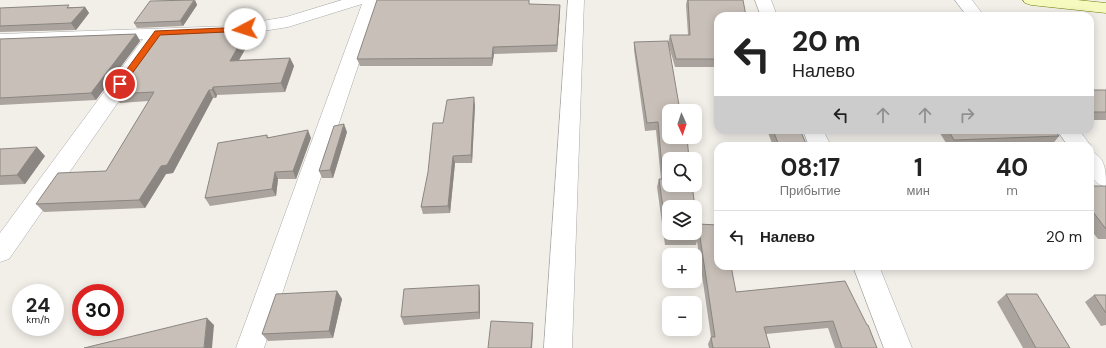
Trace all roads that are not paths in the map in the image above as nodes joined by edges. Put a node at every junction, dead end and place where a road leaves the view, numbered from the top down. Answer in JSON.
{"nodes":[{"id":1,"x":360,"y":0,"type":"edge"},
{"id":2,"x":372,"y":0,"type":"edge"},
{"id":3,"x":576,"y":0,"type":"edge"},
{"id":4,"x":763,"y":0,"type":"edge"},
{"id":5,"x":963,"y":0,"type":"edge"},
{"id":6,"x":1031,"y":0,"type":"edge"},
{"id":7,"x":1106,"y":8,"type":"edge"},
{"id":8,"x":768,"y":12,"type":"edge"},
{"id":9,"x":973,"y":12,"type":"edge"},
{"id":10,"x":157,"y":33,"type":"junction"},
{"id":11,"x":0,"y":39,"type":"edge"},
{"id":12,"x":1070,"y":134,"type":"edge"},
{"id":13,"x":1077,"y":142,"type":"edge"},
{"id":14,"x":1094,"y":164,"type":"edge"},
{"id":15,"x":1106,"y":179,"type":"edge"},
{"id":16,"x":0,"y":252,"type":"edge"},
{"id":17,"x":868,"y":270,"type":"edge"},
{"id":18,"x":250,"y":348,"type":"edge"},
{"id":19,"x":558,"y":348,"type":"edge"},
{"id":20,"x":898,"y":348,"type":"edge"}],
"edges":[{"from":1,"to":10,"type":"street"},
{"from":2,"to":18,"type":"street"},
{"from":3,"to":19,"type":"street"},
{"from":4,"to":8,"type":"street"},
{"from":5,"to":9,"type":"street"},
{"from":6,"to":7,"type":"main road"},
{"from":10,"to":11,"type":"street"},
{"from":10,"to":16,"type":"street"},
{"from":12,"to":13,"type":"street"},
{"from":14,"to":15,"type":"street"},
{"from":17,"to":20,"type":"street"}]}
